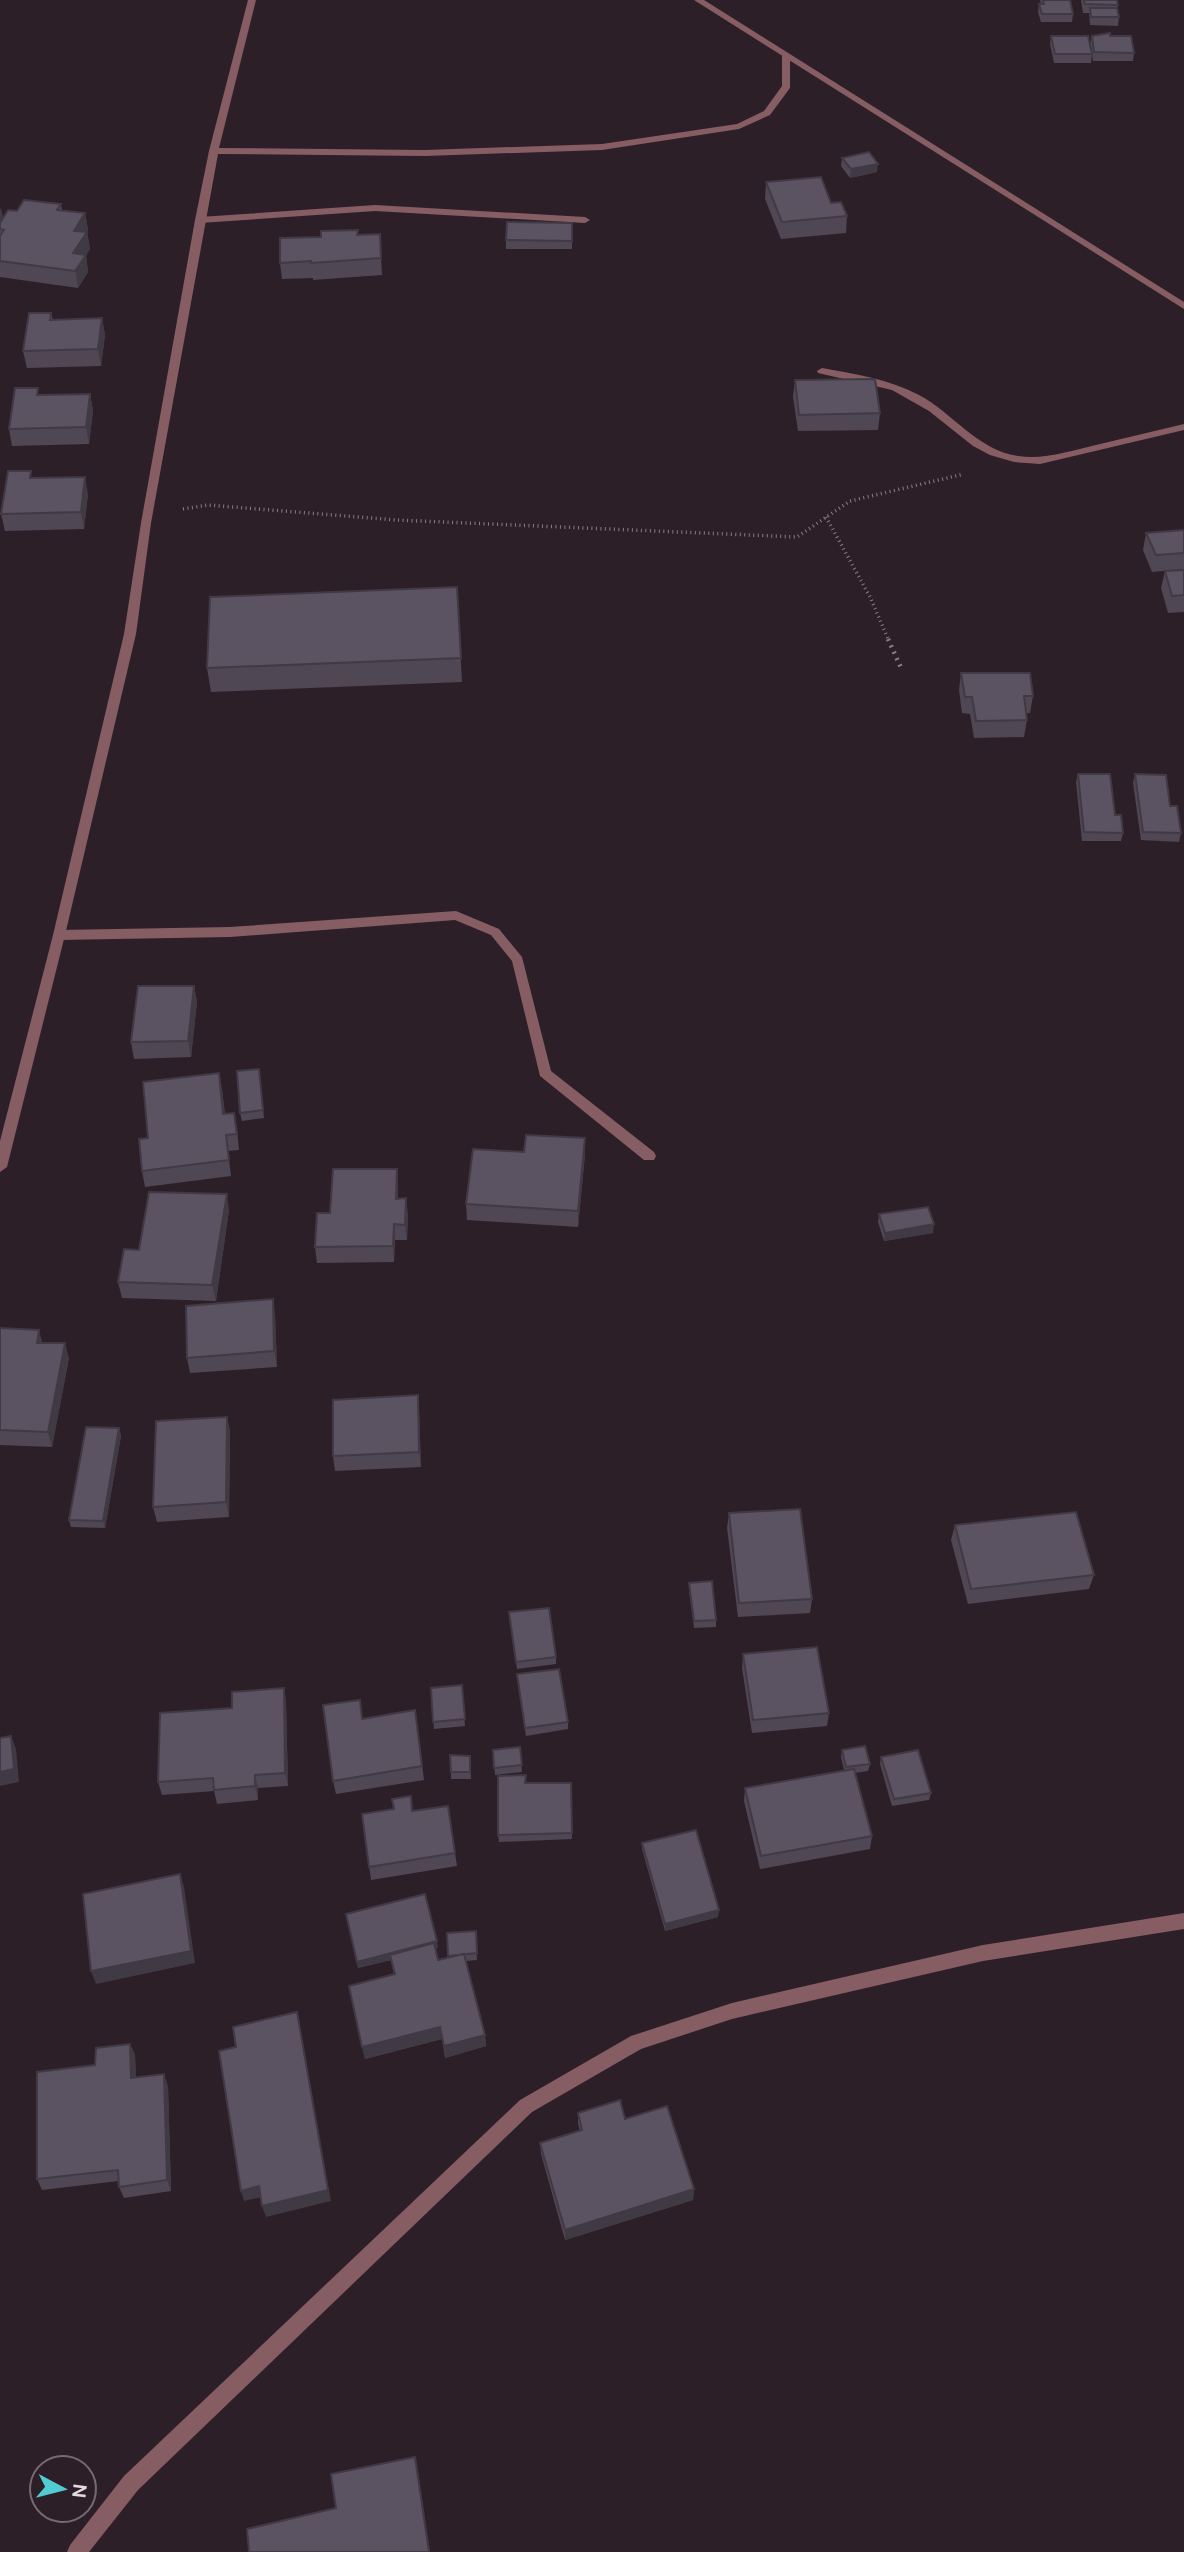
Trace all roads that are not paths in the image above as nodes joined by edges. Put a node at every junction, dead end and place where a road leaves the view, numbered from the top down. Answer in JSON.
{"nodes":[{"id":1,"x":252,"y":0,"type":"edge"},
{"id":2,"x":698,"y":0,"type":"edge"},
{"id":3,"x":786,"y":56,"type":"junction"},
{"id":4,"x":214,"y":150,"type":"junction"},
{"id":5,"x":200,"y":220,"type":"junction"},
{"id":6,"x":585,"y":220,"type":"dead end"},
{"id":7,"x":1184,"y":306,"type":"edge"},
{"id":8,"x":822,"y":371,"type":"dead end"},
{"id":9,"x":1184,"y":427,"type":"edge"},
{"id":10,"x":59,"y":935,"type":"junction"},
{"id":11,"x":649,"y":1156,"type":"dead end"},
{"id":12,"x":0,"y":1167,"type":"edge"},
{"id":13,"x":1184,"y":1922,"type":"edge"},
{"id":14,"x":77,"y":2552,"type":"edge"}],
"edges":[{"from":1,"to":4,"type":"street"},
{"from":2,"to":3,"type":"street"},
{"from":3,"to":4,"type":"street"},
{"from":3,"to":7,"type":"street"},
{"from":4,"to":5,"type":"street"},
{"from":5,"to":6,"type":"street"},
{"from":5,"to":10,"type":"street"},
{"from":8,"to":9,"type":"street"},
{"from":10,"to":11,"type":"street"},
{"from":10,"to":12,"type":"street"},
{"from":13,"to":14,"type":"street"}]}
